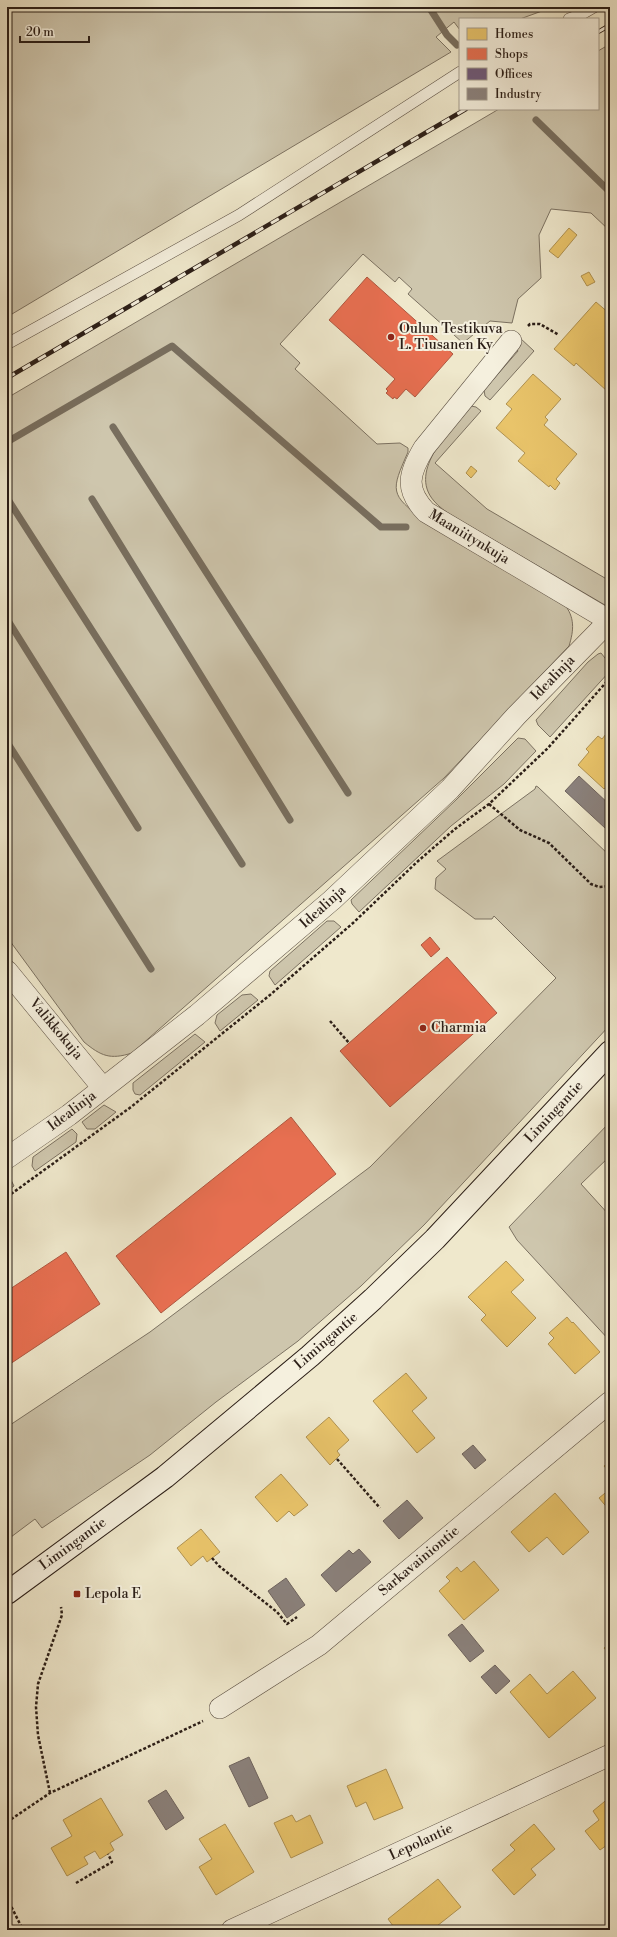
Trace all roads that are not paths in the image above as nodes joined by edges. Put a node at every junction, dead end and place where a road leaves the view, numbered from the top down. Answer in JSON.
{"nodes":[{"id":1,"x":594,"y":7,"type":"edge"},
{"id":2,"x":572,"y":18,"type":"edge"},
{"id":3,"x":459,"y":73,"type":"edge"},
{"id":4,"x":511,"y":341,"type":"road end"},
{"id":5,"x":7,"y":344,"type":"edge"},
{"id":6,"x":610,"y":621,"type":"edge"},
{"id":7,"x":7,"y":971,"type":"edge"},
{"id":8,"x":610,"y":1052,"type":"edge"},
{"id":9,"x":103,"y":1088,"type":"junction"},
{"id":10,"x":7,"y":1158,"type":"edge"},
{"id":11,"x":610,"y":1402,"type":"edge"},
{"id":12,"x":7,"y":1593,"type":"edge"},
{"id":13,"x":220,"y":1708,"type":"road end"},
{"id":14,"x":610,"y":1755,"type":"edge"},
{"id":15,"x":232,"y":1930,"type":"edge"}],
"edges":[{"from":1,"to":2,"type":"lane"},
{"from":3,"to":5,"type":"lane"},
{"from":4,"to":6,"type":"street","name":"Maaniitynkuja"},
{"from":6,"to":9,"type":"street","name":"Idealinja"},
{"from":7,"to":9,"type":"street","name":"Valikkokuja"},
{"from":8,"to":12,"type":"main road","name":"Limingantie"},
{"from":9,"to":10,"type":"street","name":"Idealinja"},
{"from":11,"to":13,"type":"street","name":"Sarkavainiontie"},
{"from":14,"to":15,"type":"street","name":"Lepolantie"}]}
